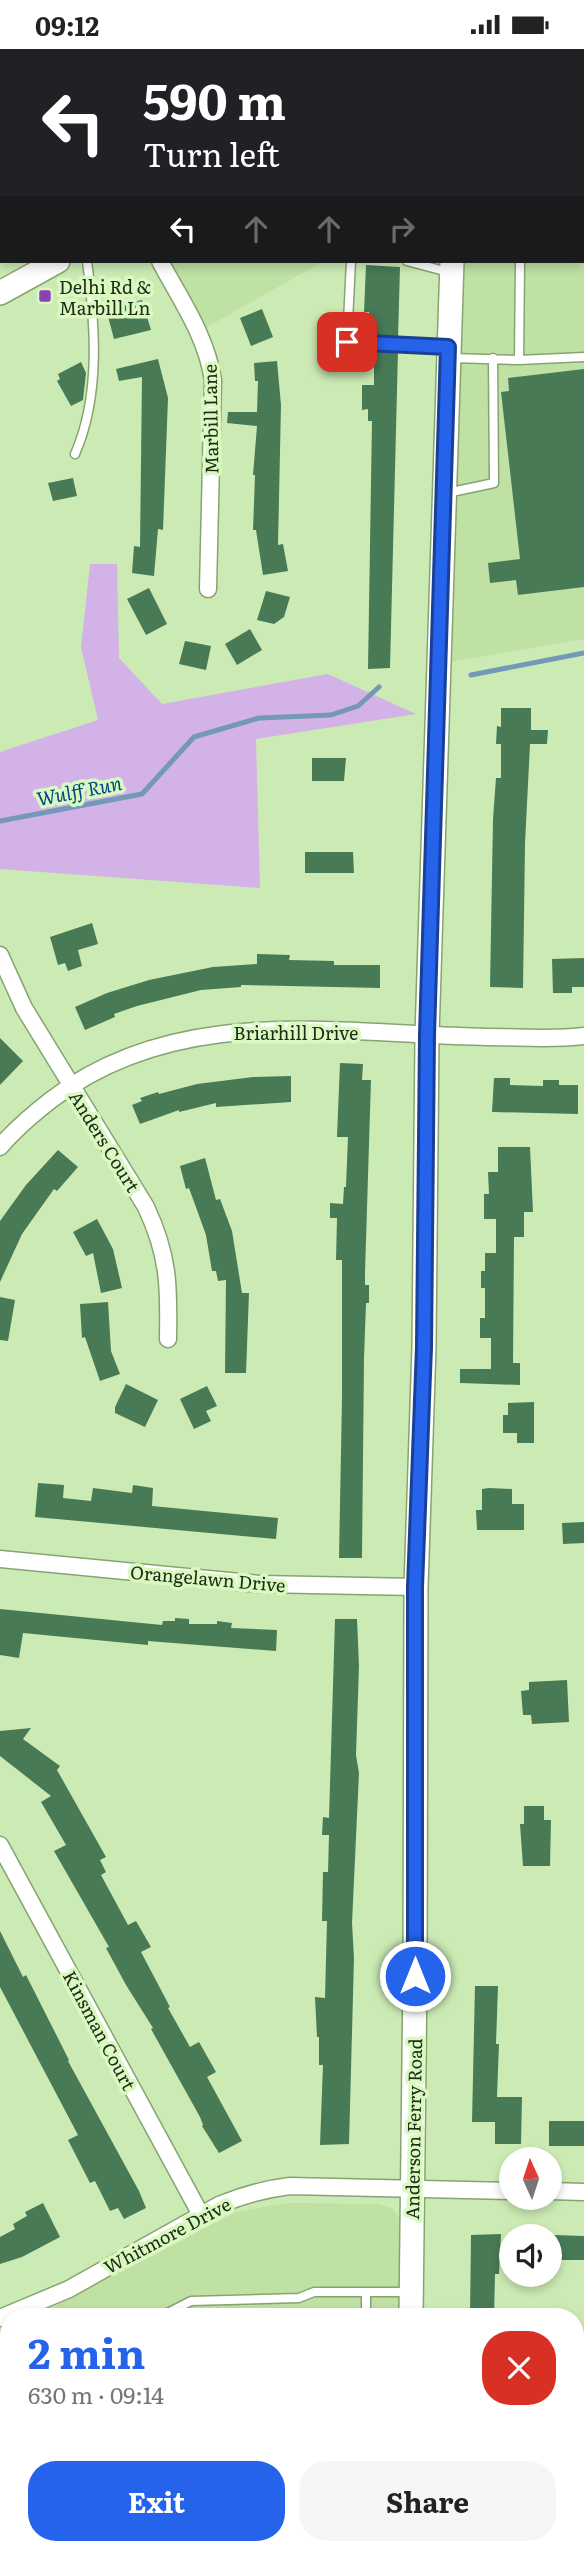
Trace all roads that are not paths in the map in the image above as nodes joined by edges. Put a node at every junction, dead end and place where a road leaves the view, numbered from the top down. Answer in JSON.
{"nodes":[{"id":1,"x":54,"y":263,"type":"edge"},
{"id":2,"x":87,"y":263,"type":"edge"},
{"id":3,"x":161,"y":263,"type":"edge"},
{"id":4,"x":351,"y":263,"type":"edge"},
{"id":5,"x":422,"y":263,"type":"edge"},
{"id":6,"x":520,"y":263,"type":"edge"},
{"id":7,"x":452,"y":267,"type":"edge"},
{"id":8,"x":0,"y":293,"type":"edge"},
{"id":9,"x":448,"y":352,"type":"junction"},
{"id":10,"x":584,"y":357,"type":"edge"},
{"id":11,"x":493,"y":358,"type":"junction"},
{"id":12,"x":519,"y":359,"type":"junction"},
{"id":13,"x":75,"y":454,"type":"dead end"},
{"id":14,"x":444,"y":493,"type":"junction"},
{"id":15,"x":208,"y":589,"type":"dead end"},
{"id":16,"x":0,"y":955,"type":"edge"},
{"id":17,"x":427,"y":1035,"type":"junction"},
{"id":18,"x":584,"y":1036,"type":"edge"},
{"id":19,"x":71,"y":1085,"type":"junction"},
{"id":20,"x":0,"y":1147,"type":"edge"},
{"id":21,"x":168,"y":1339,"type":"dead end"},
{"id":22,"x":0,"y":1559,"type":"edge"},
{"id":23,"x":415,"y":1587,"type":"junction"},
{"id":24,"x":0,"y":1845,"type":"edge"},
{"id":25,"x":412,"y":2190,"type":"junction"},
{"id":26,"x":499,"y":2191,"type":"edge"},
{"id":27,"x":562,"y":2191,"type":"edge"},
{"id":28,"x":584,"y":2192,"type":"edge"},
{"id":29,"x":201,"y":2215,"type":"junction"},
{"id":30,"x":366,"y":2292,"type":"junction"},
{"id":31,"x":411,"y":2292,"type":"junction"},
{"id":32,"x":24,"y":2308,"type":"edge"},
{"id":33,"x":180,"y":2308,"type":"edge"},
{"id":34,"x":366,"y":2308,"type":"edge"},
{"id":35,"x":411,"y":2308,"type":"edge"}],
"edges":[{"from":1,"to":8,"type":"street"},
{"from":2,"to":13,"type":"lane"},
{"from":3,"to":15,"type":"street","name":"Marbill Lane"},
{"from":4,"to":9,"type":"lane"},
{"from":5,"to":7,"type":"lane"},
{"from":6,"to":12,"type":"lane"},
{"from":7,"to":9,"type":"street","name":"Anderson Ferry Road"},
{"from":9,"to":11,"type":"lane"},
{"from":9,"to":14,"type":"street","name":"Anderson Ferry Road"},
{"from":10,"to":12,"type":"lane"},
{"from":11,"to":12,"type":"lane"},
{"from":11,"to":14,"type":"lane"},
{"from":14,"to":17,"type":"street","name":"Anderson Ferry Road"},
{"from":16,"to":19,"type":"street","name":"Anders Court"},
{"from":17,"to":18,"type":"street","name":"Briarhill Drive"},
{"from":17,"to":19,"type":"street","name":"Briarhill Drive"},
{"from":17,"to":23,"type":"street","name":"Anderson Ferry Road"},
{"from":19,"to":20,"type":"street","name":"Briarhill Drive"},
{"from":19,"to":21,"type":"street","name":"Anders Court"},
{"from":22,"to":23,"type":"street","name":"Orangelawn Drive"},
{"from":23,"to":25,"type":"street","name":"Anderson Ferry Road"},
{"from":24,"to":29,"type":"street","name":"Kinsman Court"},
{"from":25,"to":26,"type":"street","name":"Whitmore Drive"},
{"from":25,"to":29,"type":"street","name":"Whitmore Drive"},
{"from":25,"to":31,"type":"street","name":"Anderson Ferry Road"},
{"from":27,"to":28,"type":"street"},
{"from":29,"to":32,"type":"street","name":"Whitmore Drive"},
{"from":30,"to":31,"type":"lane"},
{"from":30,"to":33,"type":"lane"},
{"from":30,"to":34,"type":"lane"},
{"from":31,"to":35,"type":"street","name":"Anderson Ferry Road"}]}
